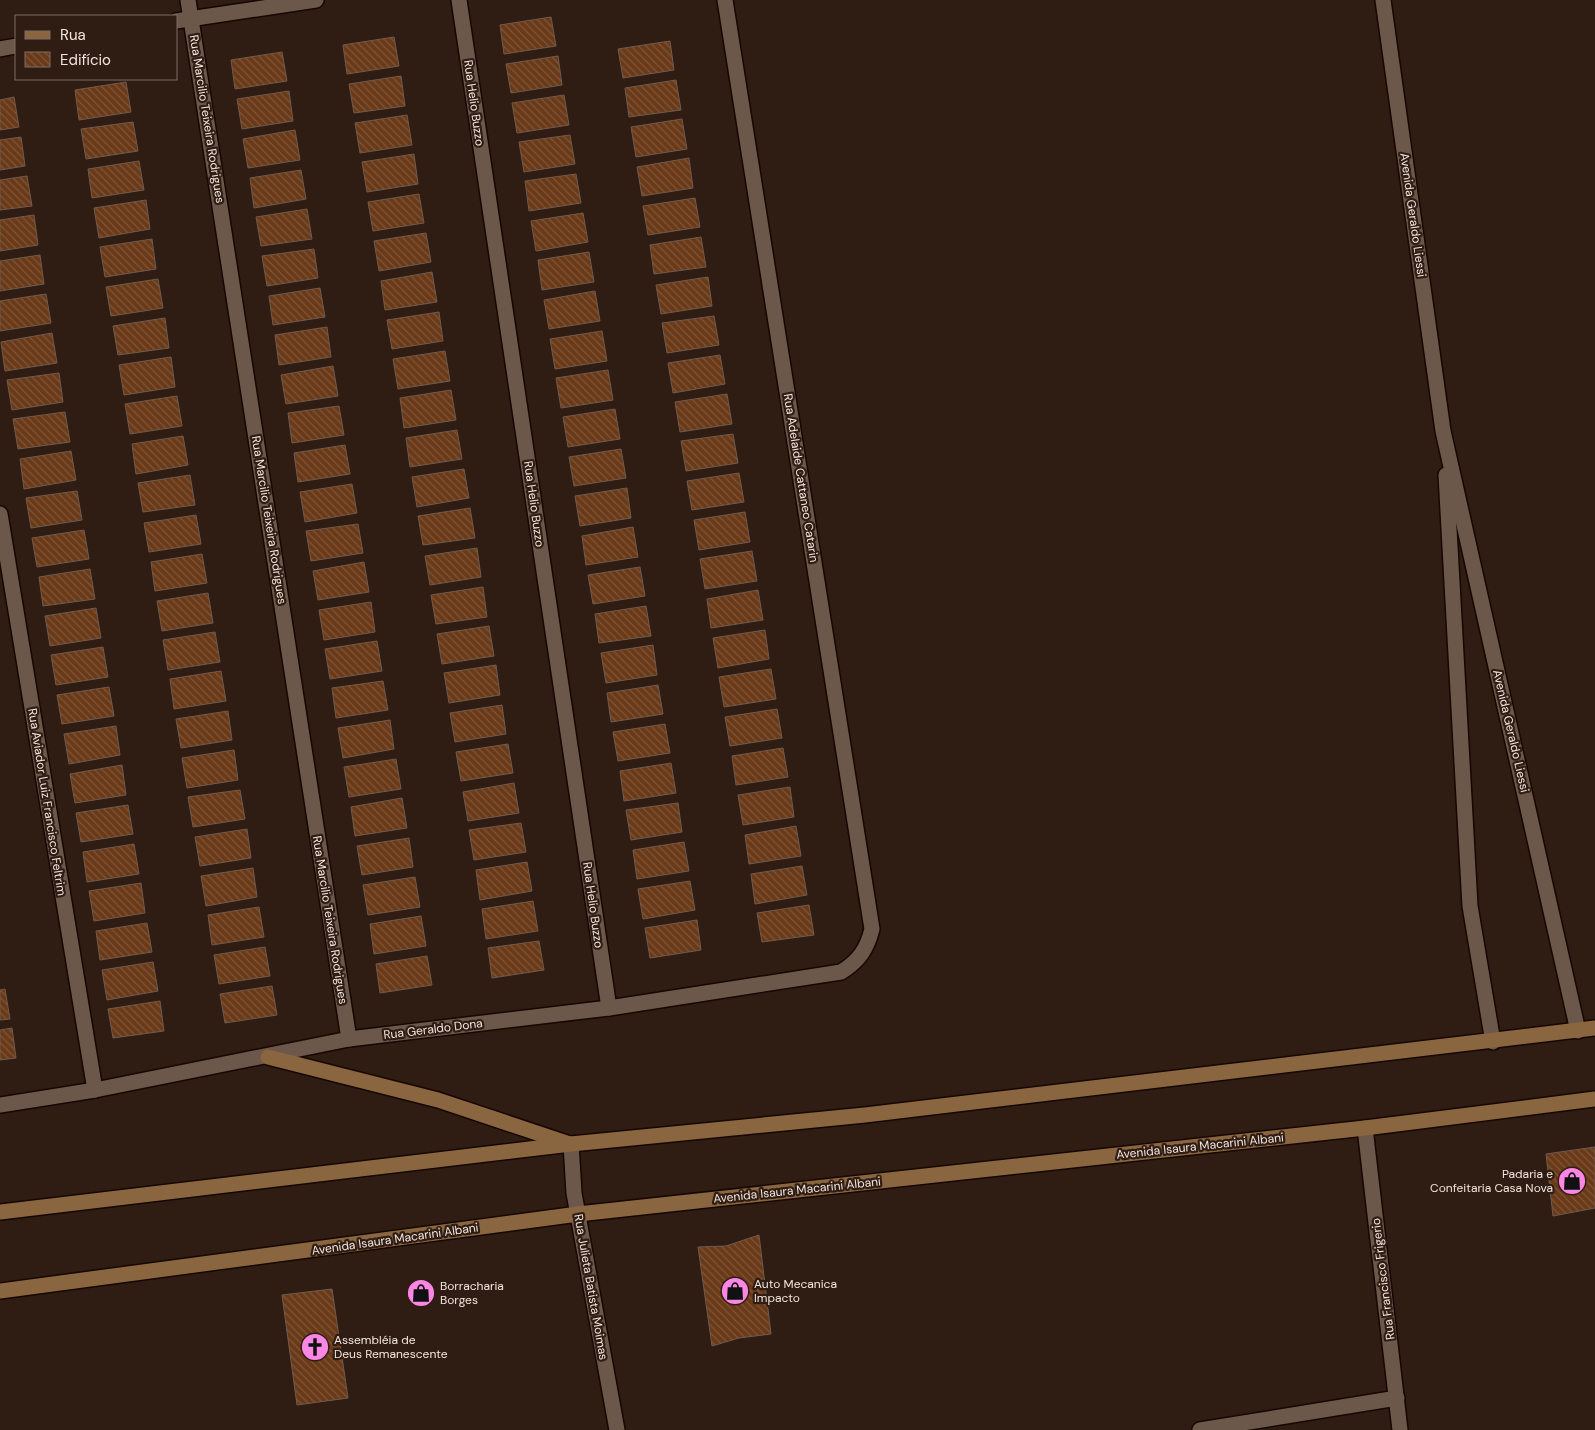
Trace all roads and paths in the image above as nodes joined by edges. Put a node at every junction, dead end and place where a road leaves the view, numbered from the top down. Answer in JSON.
{"nodes":[{"id":1,"x":188,"y":0,"type":"edge"},
{"id":2,"x":316,"y":0,"type":"edge"},
{"id":3,"x":459,"y":0,"type":"edge"},
{"id":4,"x":725,"y":0,"type":"edge"},
{"id":5,"x":1383,"y":0,"type":"edge"},
{"id":6,"x":184,"y":19,"type":"edge"},
{"id":7,"x":15,"y":46,"type":"edge"},
{"id":8,"x":0,"y":48,"type":"edge"},
{"id":9,"x":1443,"y":431,"type":"junction"},
{"id":10,"x":0,"y":514,"type":"edge"},
{"id":11,"x":862,"y":954,"type":"joint"},
{"id":12,"x":608,"y":1008,"type":"junction"},
{"id":13,"x":1595,"y":1028,"type":"edge"},
{"id":14,"x":1578,"y":1031,"type":"junction"},
{"id":15,"x":349,"y":1040,"type":"junction"},
{"id":16,"x":1493,"y":1042,"type":"junction"},
{"id":17,"x":268,"y":1057,"type":"junction"},
{"id":18,"x":95,"y":1090,"type":"junction"},
{"id":19,"x":1595,"y":1099,"type":"edge"},
{"id":20,"x":0,"y":1105,"type":"edge"},
{"id":21,"x":1365,"y":1128,"type":"junction"},
{"id":22,"x":571,"y":1144,"type":"junction"},
{"id":23,"x":0,"y":1212,"type":"edge"},
{"id":24,"x":578,"y":1214,"type":"junction"},
{"id":25,"x":0,"y":1290,"type":"edge"},
{"id":26,"x":1397,"y":1398,"type":"junction"},
{"id":27,"x":617,"y":1430,"type":"edge"},
{"id":28,"x":1200,"y":1430,"type":"edge"},
{"id":29,"x":1400,"y":1430,"type":"edge"}],
"edges":[{"from":1,"to":6,"type":"street","name":"Rua Marcilio Teixeira Rodrigues"},
{"from":2,"to":6,"type":"street"},
{"from":3,"to":12,"type":"street","name":"Rua Helio Buzzo"},
{"from":4,"to":11,"type":"street","name":"Rua Adelaide Cattaneo Catarin"},
{"from":5,"to":9,"type":"street","name":"Avenida Geraldo Liessi"},
{"from":6,"to":15,"type":"street","name":"Rua Marcilio Teixeira Rodrigues"},
{"from":7,"to":8,"type":"street"},
{"from":9,"to":14,"type":"street","name":"Avenida Geraldo Liessi"},
{"from":9,"to":16,"type":"street","name":"Avenida Geraldo Liessi"},
{"from":10,"to":18,"type":"street","name":"Rua Aviador Luiz Francisco Feltrim"},
{"from":11,"to":12,"type":"street","name":"Rua Geraldo Dona"},
{"from":12,"to":15,"type":"street","name":"Rua Geraldo Dona"},
{"from":13,"to":14,"type":"street"},
{"from":14,"to":16,"type":"street"},
{"from":15,"to":17,"type":"street","name":"Rua Geraldo Dona"},
{"from":16,"to":22,"type":"street"},
{"from":17,"to":18,"type":"street","name":"Rua Geraldo Dona"},
{"from":17,"to":22,"type":"street"},
{"from":18,"to":20,"type":"street","name":"Rua Geraldo Dona"},
{"from":19,"to":21,"type":"street","name":"Avenida Isaura Macarini Albani"},
{"from":21,"to":24,"type":"street","name":"Avenida Isaura Macarini Albani"},
{"from":21,"to":26,"type":"street","name":"Rua Francisco Frigerio"},
{"from":22,"to":23,"type":"street"},
{"from":22,"to":24,"type":"street","name":"Rua Julieta Batista Moimas"},
{"from":24,"to":25,"type":"street","name":"Avenida Isaura Macarini Albani"},
{"from":24,"to":27,"type":"street","name":"Rua Julieta Batista Moimas"},
{"from":26,"to":28,"type":"street"},
{"from":26,"to":29,"type":"street","name":"Rua Francisco Frigerio"}]}
